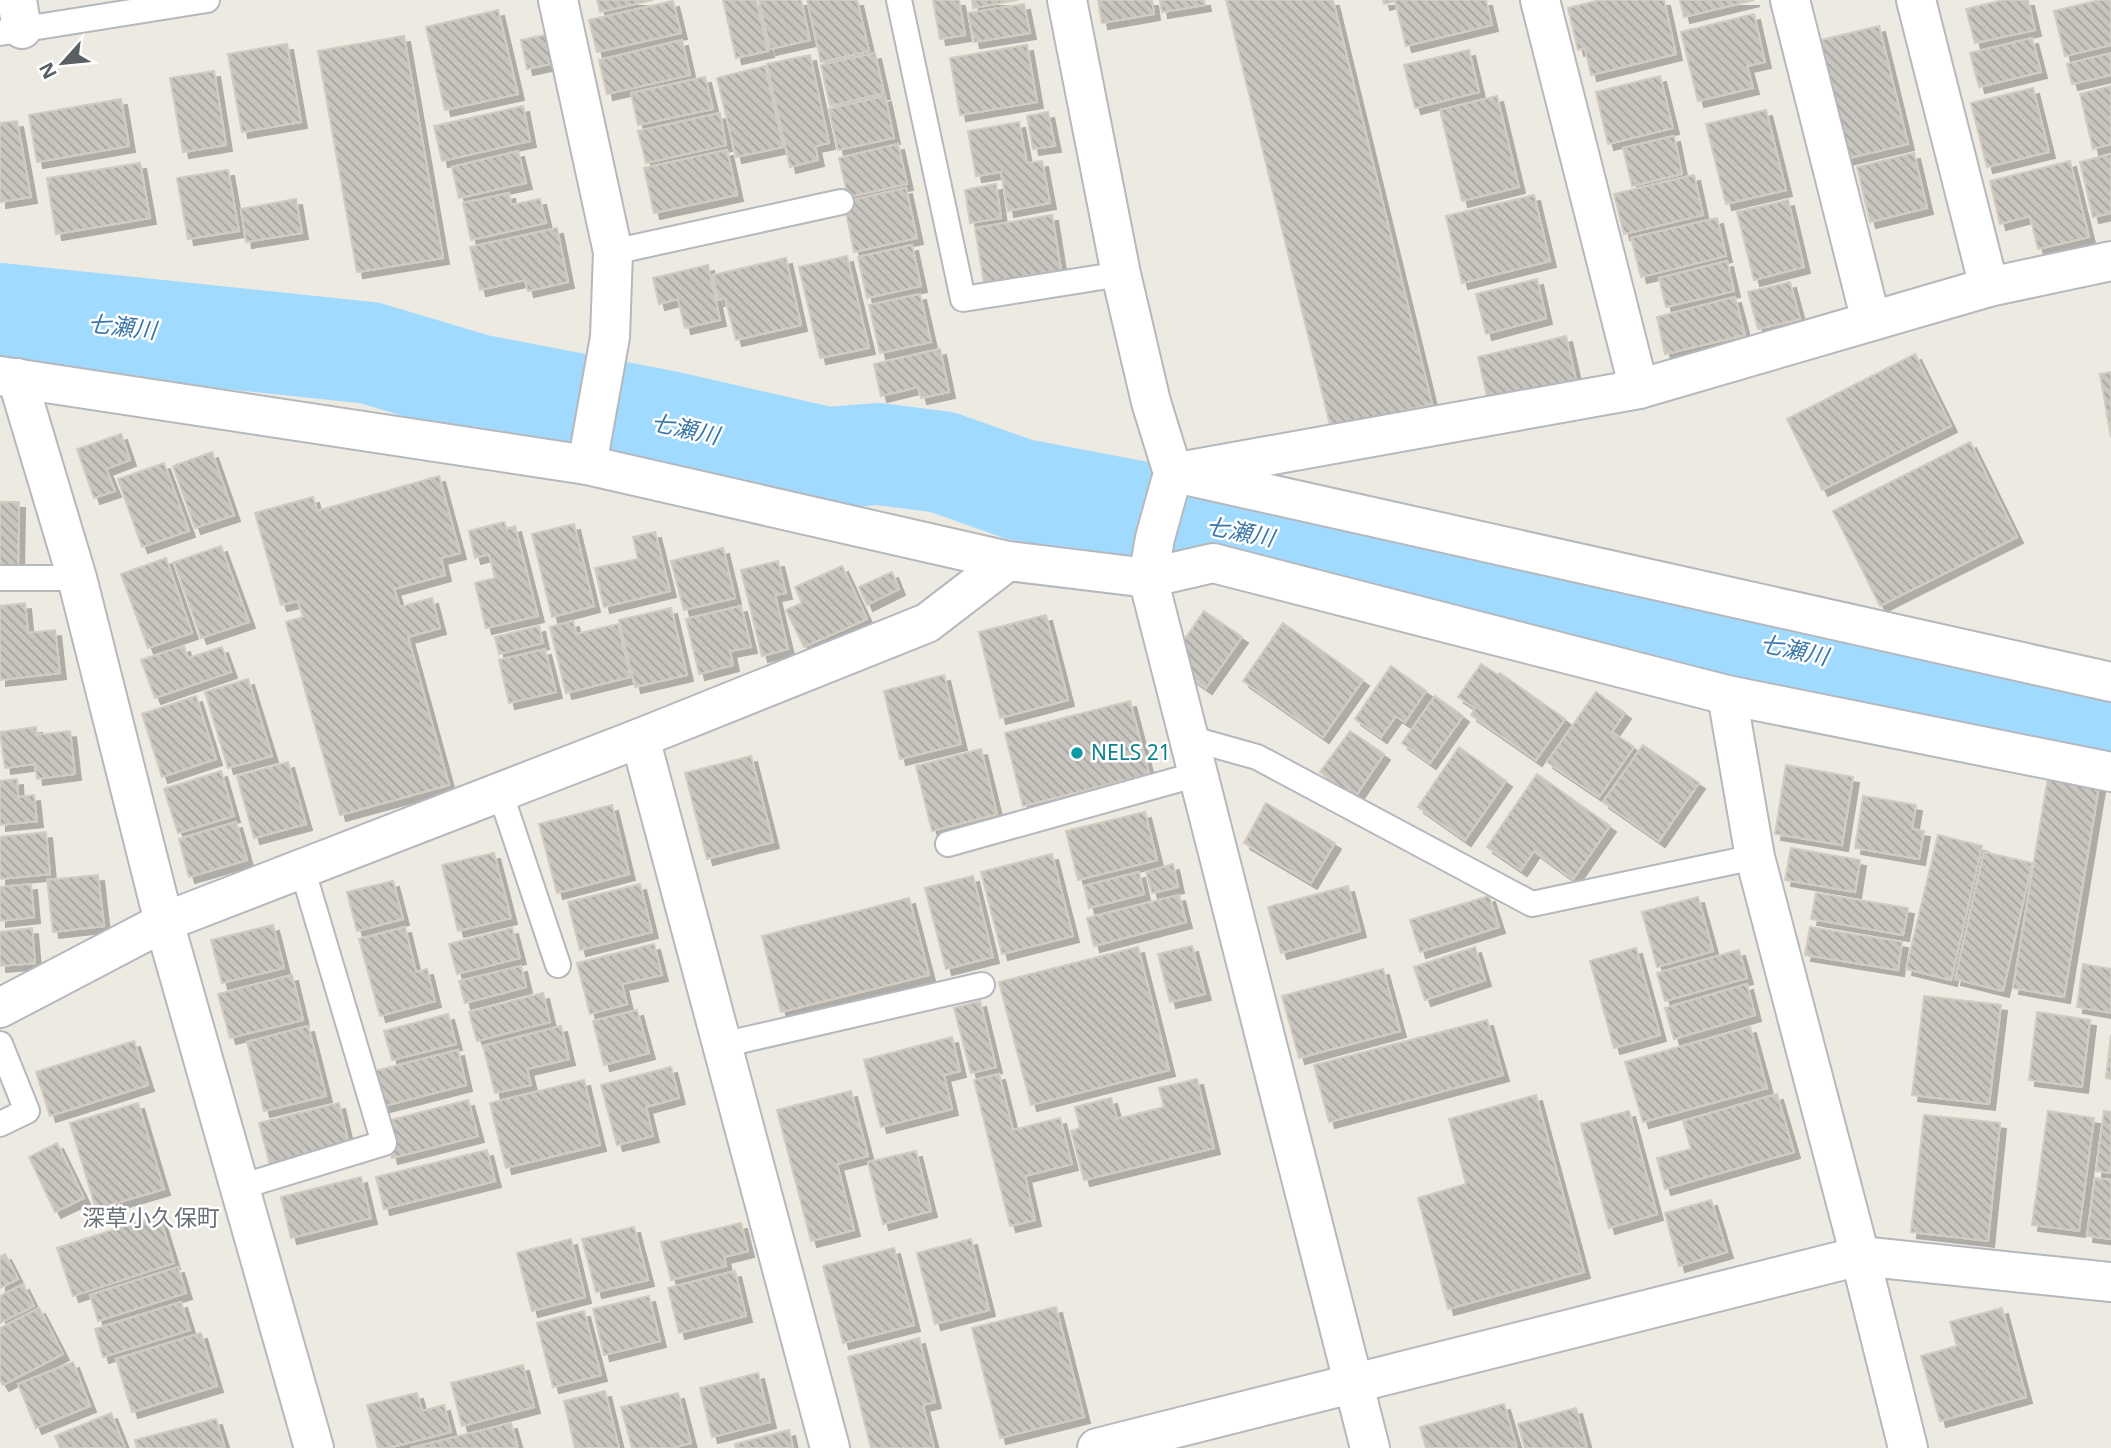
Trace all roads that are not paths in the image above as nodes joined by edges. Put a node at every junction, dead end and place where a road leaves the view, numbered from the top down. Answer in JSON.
{"nodes":[{"id":1,"x":207,"y":0,"type":"edge"},
{"id":2,"x":558,"y":0,"type":"edge"},
{"id":3,"x":900,"y":0,"type":"edge"},
{"id":4,"x":1067,"y":0,"type":"edge"},
{"id":5,"x":1540,"y":0,"type":"edge"},
{"id":6,"x":1790,"y":0,"type":"edge"},
{"id":7,"x":1916,"y":0,"type":"edge"},
{"id":8,"x":13,"y":21,"type":"edge"},
{"id":9,"x":841,"y":202,"type":"dead end"},
{"id":10,"x":613,"y":252,"type":"junction"},
{"id":11,"x":2111,"y":261,"type":"edge"},
{"id":12,"x":1121,"y":274,"type":"junction"},
{"id":13,"x":1989,"y":287,"type":"junction"},
{"id":14,"x":1871,"y":321,"type":"junction"},
{"id":15,"x":8,"y":377,"type":"edge"},
{"id":16,"x":1639,"y":389,"type":"junction"},
{"id":17,"x":590,"y":448,"type":"junction"},
{"id":18,"x":1171,"y":482,"type":"junction"},
{"id":19,"x":1008,"y":561,"type":"junction"},
{"id":20,"x":0,"y":578,"type":"edge"},
{"id":21,"x":77,"y":578,"type":"junction"},
{"id":22,"x":1147,"y":578,"type":"junction"},
{"id":23,"x":2111,"y":682,"type":"edge"},
{"id":24,"x":1727,"y":695,"type":"junction"},
{"id":25,"x":640,"y":738,"type":"junction"},
{"id":26,"x":1193,"y":756,"type":"junction"},
{"id":27,"x":2111,"y":772,"type":"edge"},
{"id":28,"x":500,"y":792,"type":"junction"},
{"id":29,"x":948,"y":844,"type":"dead end"},
{"id":30,"x":1755,"y":858,"type":"junction"},
{"id":31,"x":303,"y":868,"type":"junction"},
{"id":32,"x":164,"y":922,"type":"junction"},
{"id":33,"x":558,"y":965,"type":"dead end"},
{"id":34,"x":982,"y":985,"type":"dead end"},
{"id":35,"x":0,"y":1008,"type":"edge"},
{"id":36,"x":0,"y":1044,"type":"edge"},
{"id":37,"x":722,"y":1045,"type":"junction"},
{"id":38,"x":0,"y":1124,"type":"edge"},
{"id":39,"x":240,"y":1187,"type":"junction"},
{"id":40,"x":1860,"y":1256,"type":"junction"},
{"id":41,"x":2111,"y":1282,"type":"edge"},
{"id":42,"x":1353,"y":1384,"type":"junction"},
{"id":43,"x":314,"y":1448,"type":"edge"},
{"id":44,"x":830,"y":1448,"type":"edge"},
{"id":45,"x":1097,"y":1448,"type":"edge"},
{"id":46,"x":1370,"y":1448,"type":"edge"},
{"id":47,"x":1908,"y":1448,"type":"edge"}],
"edges":[{"from":1,"to":8,"type":"lane"},
{"from":2,"to":10,"type":"street"},
{"from":3,"to":12,"type":"lane"},
{"from":4,"to":12,"type":"street"},
{"from":5,"to":16,"type":"street"},
{"from":6,"to":14,"type":"street"},
{"from":7,"to":13,"type":"street"},
{"from":9,"to":10,"type":"lane"},
{"from":10,"to":17,"type":"street"},
{"from":11,"to":13,"type":"street"},
{"from":12,"to":18,"type":"street"},
{"from":13,"to":14,"type":"street"},
{"from":14,"to":16,"type":"street"},
{"from":15,"to":17,"type":"street"},
{"from":15,"to":21,"type":"street"},
{"from":16,"to":18,"type":"street"},
{"from":17,"to":19,"type":"street"},
{"from":18,"to":22,"type":"street"},
{"from":18,"to":23,"type":"street"},
{"from":19,"to":22,"type":"street"},
{"from":19,"to":25,"type":"street"},
{"from":20,"to":21,"type":"lane"},
{"from":21,"to":32,"type":"street"},
{"from":22,"to":24,"type":"street"},
{"from":22,"to":26,"type":"street"},
{"from":24,"to":27,"type":"street"},
{"from":24,"to":30,"type":"street"},
{"from":25,"to":28,"type":"street"},
{"from":25,"to":37,"type":"street"},
{"from":26,"to":29,"type":"lane"},
{"from":26,"to":30,"type":"lane"},
{"from":26,"to":42,"type":"street"},
{"from":28,"to":31,"type":"street"},
{"from":28,"to":33,"type":"lane"},
{"from":30,"to":40,"type":"street"},
{"from":31,"to":32,"type":"street"},
{"from":31,"to":39,"type":"lane"},
{"from":32,"to":35,"type":"street"},
{"from":32,"to":39,"type":"street"},
{"from":34,"to":37,"type":"lane"},
{"from":36,"to":38,"type":"lane"},
{"from":37,"to":44,"type":"street"},
{"from":39,"to":43,"type":"street"},
{"from":40,"to":41,"type":"street"},
{"from":40,"to":42,"type":"street"},
{"from":40,"to":47,"type":"street"},
{"from":42,"to":45,"type":"street"},
{"from":42,"to":46,"type":"street"}]}
